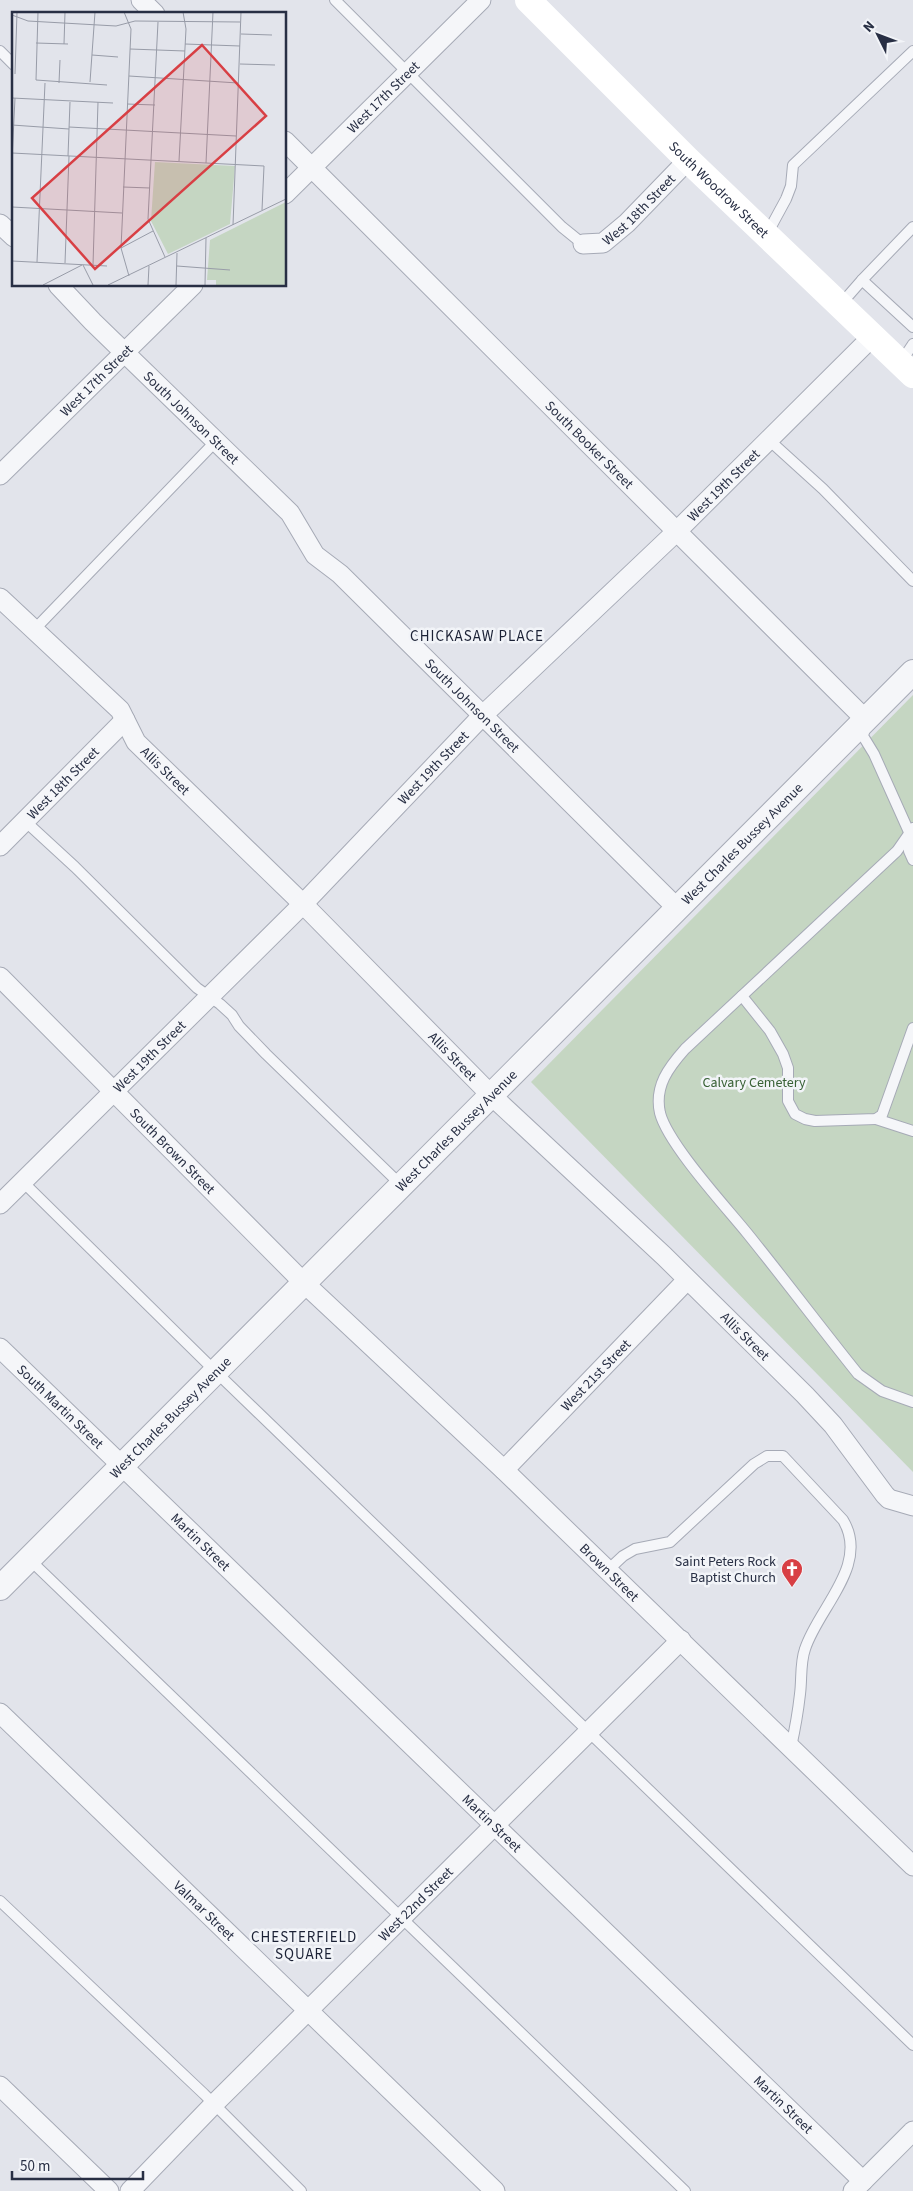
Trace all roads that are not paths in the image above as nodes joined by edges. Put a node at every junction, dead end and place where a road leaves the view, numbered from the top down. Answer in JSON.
{"nodes":[{"id":1,"x":140,"y":0,"type":"edge"},
{"id":2,"x":335,"y":0,"type":"edge"},
{"id":3,"x":481,"y":0,"type":"edge"},
{"id":4,"x":528,"y":0,"type":"edge"},
{"id":5,"x":153,"y":12,"type":"edge"},
{"id":6,"x":0,"y":51,"type":"edge"},
{"id":7,"x":913,"y":51,"type":"edge"},
{"id":8,"x":12,"y":63,"type":"edge"},
{"id":9,"x":408,"y":72,"type":"junction"},
{"id":10,"x":286,"y":141,"type":"edge"},
{"id":11,"x":688,"y":160,"type":"junction"},
{"id":12,"x":311,"y":168,"type":"junction"},
{"id":13,"x":286,"y":193,"type":"edge"},
{"id":14,"x":0,"y":224,"type":"edge"},
{"id":15,"x":913,"y":227,"type":"edge"},
{"id":16,"x":767,"y":234,"type":"junction"},
{"id":17,"x":12,"y":235,"type":"edge"},
{"id":18,"x":583,"y":244,"type":"joint"},
{"id":19,"x":862,"y":280,"type":"junction"},
{"id":20,"x":59,"y":286,"type":"edge"},
{"id":21,"x":192,"y":286,"type":"edge"},
{"id":22,"x":839,"y":306,"type":"junction"},
{"id":23,"x":913,"y":327,"type":"edge"},
{"id":24,"x":872,"y":338,"type":"junction"},
{"id":25,"x":125,"y":353,"type":"junction"},
{"id":26,"x":909,"y":361,"type":"edge"},
{"id":27,"x":769,"y":440,"type":"junction"},
{"id":28,"x":216,"y":441,"type":"junction"},
{"id":29,"x":0,"y":475,"type":"edge"},
{"id":30,"x":676,"y":532,"type":"junction"},
{"id":31,"x":913,"y":581,"type":"edge"},
{"id":32,"x":0,"y":598,"type":"edge"},
{"id":33,"x":33,"y":631,"type":"junction"},
{"id":34,"x":913,"y":672,"type":"edge"},
{"id":35,"x":482,"y":716,"type":"junction"},
{"id":36,"x":125,"y":720,"type":"junction"},
{"id":37,"x":867,"y":721,"type":"junction"},
{"id":38,"x":25,"y":821,"type":"junction"},
{"id":39,"x":911,"y":830,"type":"edge"},
{"id":40,"x":0,"y":846,"type":"edge"},
{"id":41,"x":913,"y":860,"type":"edge"},
{"id":42,"x":303,"y":904,"type":"junction"},
{"id":43,"x":677,"y":908,"type":"junction"},
{"id":44,"x":0,"y":977,"type":"edge"},
{"id":45,"x":742,"y":996,"type":"junction"},
{"id":46,"x":209,"y":997,"type":"junction"},
{"id":47,"x":913,"y":1028,"type":"edge"},
{"id":48,"x":115,"y":1091,"type":"junction"},
{"id":49,"x":492,"y":1096,"type":"junction"},
{"id":50,"x":876,"y":1119,"type":"junction"},
{"id":51,"x":913,"y":1130,"type":"edge"},
{"id":52,"x":23,"y":1182,"type":"junction"},
{"id":53,"x":401,"y":1186,"type":"junction"},
{"id":54,"x":0,"y":1204,"type":"edge"},
{"id":55,"x":687,"y":1280,"type":"junction"},
{"id":56,"x":304,"y":1282,"type":"junction"},
{"id":57,"x":0,"y":1348,"type":"edge"},
{"id":58,"x":215,"y":1371,"type":"junction"},
{"id":59,"x":913,"y":1402,"type":"edge"},
{"id":60,"x":122,"y":1464,"type":"junction"},
{"id":61,"x":504,"y":1470,"type":"junction"},
{"id":62,"x":913,"y":1506,"type":"edge"},
{"id":63,"x":28,"y":1558,"type":"junction"},
{"id":64,"x":608,"y":1570,"type":"junction"},
{"id":65,"x":0,"y":1588,"type":"edge"},
{"id":66,"x":681,"y":1640,"type":"junction"},
{"id":67,"x":0,"y":1713,"type":"edge"},
{"id":68,"x":590,"y":1731,"type":"junction"},
{"id":69,"x":791,"y":1747,"type":"junction"},
{"id":70,"x":496,"y":1825,"type":"junction"},
{"id":71,"x":913,"y":1866,"type":"edge"},
{"id":72,"x":0,"y":1901,"type":"edge"},
{"id":73,"x":402,"y":1918,"type":"junction"},
{"id":74,"x":309,"y":2010,"type":"junction"},
{"id":75,"x":913,"y":2045,"type":"edge"},
{"id":76,"x":0,"y":2086,"type":"edge"},
{"id":77,"x":214,"y":2104,"type":"junction"},
{"id":78,"x":913,"y":2131,"type":"edge"},
{"id":79,"x":858,"y":2186,"type":"edge"},
{"id":80,"x":109,"y":2191,"type":"edge"},
{"id":81,"x":130,"y":2191,"type":"edge"},
{"id":82,"x":302,"y":2191,"type":"edge"},
{"id":83,"x":495,"y":2191,"type":"edge"},
{"id":84,"x":685,"y":2191,"type":"edge"}],
"edges":[{"from":1,"to":5,"type":"street"},
{"from":2,"to":9,"type":"lane"},
{"from":3,"to":9,"type":"street","name":"West 17th Street"},
{"from":4,"to":11,"type":"main road","name":"South Woodrow Street"},
{"from":6,"to":8,"type":"lane"},
{"from":7,"to":16,"type":"lane"},
{"from":9,"to":12,"type":"street","name":"West 17th Street"},
{"from":9,"to":18,"type":"lane"},
{"from":10,"to":12,"type":"street","name":"South Booker Street"},
{"from":11,"to":16,"type":"main road","name":"South Woodrow Street"},
{"from":11,"to":18,"type":"street","name":"West 18th Street"},
{"from":12,"to":13,"type":"street","name":"West 17th Street"},
{"from":12,"to":30,"type":"street","name":"South Booker Street"},
{"from":14,"to":17,"type":"street"},
{"from":15,"to":19,"type":"lane"},
{"from":16,"to":22,"type":"main road","name":"South Woodrow Street"},
{"from":19,"to":22,"type":"lane"},
{"from":19,"to":23,"type":"lane"},
{"from":20,"to":25,"type":"street","name":"South Johnson Street"},
{"from":21,"to":25,"type":"street","name":"West 17th Street"},
{"from":22,"to":24,"type":"main road","name":"South Woodrow Street"},
{"from":24,"to":26,"type":"main road","name":"South Woodrow Street"},
{"from":24,"to":27,"type":"street","name":"West 19th Street"},
{"from":25,"to":28,"type":"street","name":"South Johnson Street"},
{"from":25,"to":29,"type":"street","name":"West 17th Street"},
{"from":27,"to":30,"type":"street","name":"West 19th Street"},
{"from":27,"to":31,"type":"lane"},
{"from":28,"to":33,"type":"lane"},
{"from":28,"to":35,"type":"street","name":"South Johnson Street"},
{"from":30,"to":35,"type":"street","name":"West 19th Street"},
{"from":30,"to":37,"type":"street","name":"South Booker Street"},
{"from":32,"to":33,"type":"street","name":"Allis Street"},
{"from":33,"to":36,"type":"street","name":"Allis Street"},
{"from":34,"to":37,"type":"street","name":"West Charles Bussey Avenue"},
{"from":35,"to":42,"type":"street","name":"West 19th Street"},
{"from":35,"to":43,"type":"street","name":"South Johnson Street"},
{"from":36,"to":38,"type":"street","name":"West 18th Street"},
{"from":36,"to":42,"type":"street","name":"Allis Street"},
{"from":37,"to":39,"type":"lane"},
{"from":37,"to":43,"type":"street","name":"West Charles Bussey Avenue"},
{"from":38,"to":40,"type":"street","name":"West 18th Street"},
{"from":38,"to":46,"type":"lane"},
{"from":39,"to":41,"type":"lane"},
{"from":39,"to":45,"type":"lane"},
{"from":42,"to":46,"type":"street","name":"West 19th Street"},
{"from":42,"to":49,"type":"street","name":"Allis Street"},
{"from":43,"to":49,"type":"street","name":"West Charles Bussey Avenue"},
{"from":44,"to":48,"type":"street","name":"South Brown Street"},
{"from":45,"to":50,"type":"lane"},
{"from":45,"to":59,"type":"lane"},
{"from":46,"to":48,"type":"street","name":"West 19th Street"},
{"from":46,"to":53,"type":"lane"},
{"from":47,"to":50,"type":"lane"},
{"from":48,"to":52,"type":"street","name":"West 19th Street"},
{"from":48,"to":56,"type":"street","name":"South Brown Street"},
{"from":49,"to":53,"type":"street","name":"West Charles Bussey Avenue"},
{"from":49,"to":55,"type":"street","name":"Allis Street"},
{"from":50,"to":51,"type":"lane"},
{"from":52,"to":54,"type":"street","name":"West 19th Street"},
{"from":52,"to":58,"type":"lane"},
{"from":53,"to":56,"type":"street","name":"West Charles Bussey Avenue"},
{"from":55,"to":61,"type":"street","name":"West 21st Street"},
{"from":55,"to":62,"type":"street","name":"Allis Street"},
{"from":56,"to":58,"type":"street","name":"West Charles Bussey Avenue"},
{"from":56,"to":61,"type":"street","name":"Brown Street"},
{"from":57,"to":60,"type":"street","name":"South Martin Street"},
{"from":58,"to":60,"type":"street","name":"West Charles Bussey Avenue"},
{"from":58,"to":68,"type":"lane"},
{"from":60,"to":63,"type":"street","name":"West Charles Bussey Avenue"},
{"from":60,"to":70,"type":"street","name":"Martin Street"},
{"from":61,"to":64,"type":"street","name":"Brown Street"},
{"from":63,"to":65,"type":"street","name":"West Charles Bussey Avenue"},
{"from":63,"to":73,"type":"lane"},
{"from":64,"to":66,"type":"street","name":"Brown Street"},
{"from":64,"to":69,"type":"lane"},
{"from":66,"to":68,"type":"street","name":"West 22nd Street"},
{"from":66,"to":69,"type":"street","name":"Brown Street"},
{"from":67,"to":74,"type":"street","name":"Valmar Street"},
{"from":68,"to":70,"type":"street","name":"West 22nd Street"},
{"from":68,"to":75,"type":"lane"},
{"from":69,"to":71,"type":"street","name":"Brown Street"},
{"from":70,"to":73,"type":"street","name":"West 22nd Street"},
{"from":70,"to":79,"type":"street","name":"Martin Street"},
{"from":72,"to":77,"type":"lane"},
{"from":73,"to":74,"type":"street","name":"West 22nd Street"},
{"from":73,"to":84,"type":"lane"},
{"from":74,"to":77,"type":"street","name":"West 22nd Street"},
{"from":74,"to":83,"type":"street","name":"Valmar Street"},
{"from":76,"to":80,"type":"street"},
{"from":77,"to":81,"type":"street","name":"West 22nd Street"},
{"from":77,"to":82,"type":"lane"},
{"from":78,"to":79,"type":"street"}]}
